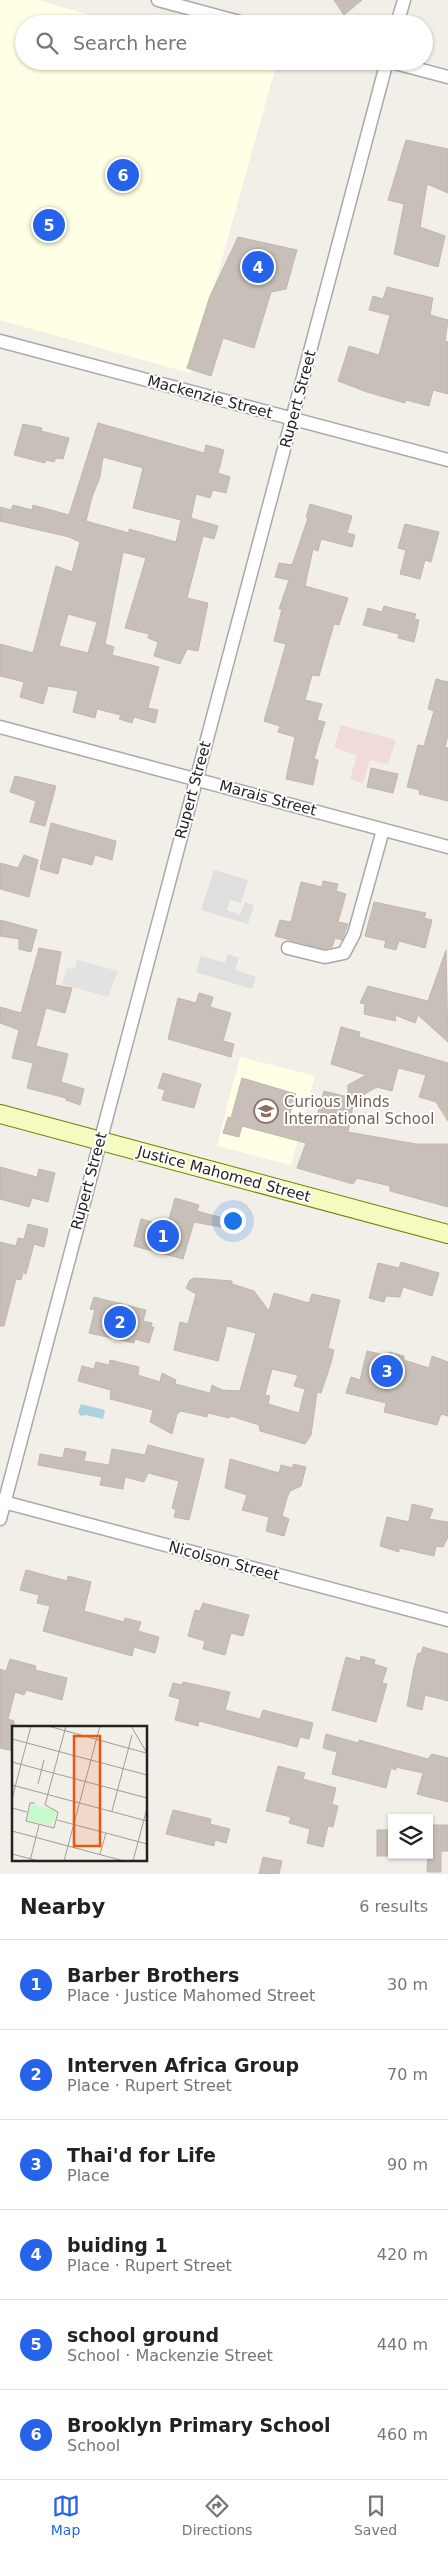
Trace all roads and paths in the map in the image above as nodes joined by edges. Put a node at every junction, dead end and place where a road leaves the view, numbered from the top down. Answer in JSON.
{"nodes":[{"id":1,"x":158,"y":0,"type":"edge"},
{"id":2,"x":404,"y":0,"type":"edge"},
{"id":3,"x":214,"y":15,"type":"edge"},
{"id":4,"x":400,"y":15,"type":"edge"},
{"id":5,"x":385,"y":70,"type":"edge"},
{"id":6,"x":419,"y":70,"type":"edge"},
{"id":7,"x":448,"y":78,"type":"edge"},
{"id":8,"x":0,"y":341,"type":"edge"},
{"id":9,"x":292,"y":418,"type":"junction"},
{"id":10,"x":448,"y":460,"type":"edge"},
{"id":11,"x":0,"y":727,"type":"edge"},
{"id":12,"x":196,"y":779,"type":"junction"},
{"id":13,"x":383,"y":830,"type":"junction"},
{"id":14,"x":448,"y":847,"type":"edge"},
{"id":15,"x":288,"y":948,"type":"dead end"},
{"id":16,"x":0,"y":1114,"type":"edge"},
{"id":17,"x":100,"y":1141,"type":"junction"},
{"id":18,"x":448,"y":1234,"type":"edge"},
{"id":19,"x":2,"y":1501,"type":"edge"},
{"id":20,"x":0,"y":1519,"type":"edge"},
{"id":21,"x":448,"y":1620,"type":"edge"}],
"edges":[{"from":1,"to":3,"type":"street"},
{"from":2,"to":4,"type":"street"},
{"from":5,"to":9,"type":"street","name":"Rupert Street"},
{"from":6,"to":7,"type":"street"},
{"from":8,"to":9,"type":"street","name":"Mackenzie Street"},
{"from":9,"to":10,"type":"street","name":"Mackenzie Street"},
{"from":9,"to":12,"type":"street","name":"Rupert Street"},
{"from":11,"to":12,"type":"street","name":"Marais Street"},
{"from":12,"to":13,"type":"street","name":"Marais Street"},
{"from":12,"to":17,"type":"street","name":"Rupert Street"},
{"from":13,"to":14,"type":"street","name":"Marais Street"},
{"from":13,"to":15,"type":"street"},
{"from":16,"to":17,"type":"main road","name":"Justice Mahomed Street"},
{"from":17,"to":18,"type":"main road","name":"Justice Mahomed Street"},
{"from":17,"to":19,"type":"street","name":"Rupert Street"},
{"from":19,"to":20,"type":"street","name":"Rupert Street"},
{"from":19,"to":21,"type":"street","name":"Nicolson Street"}]}
